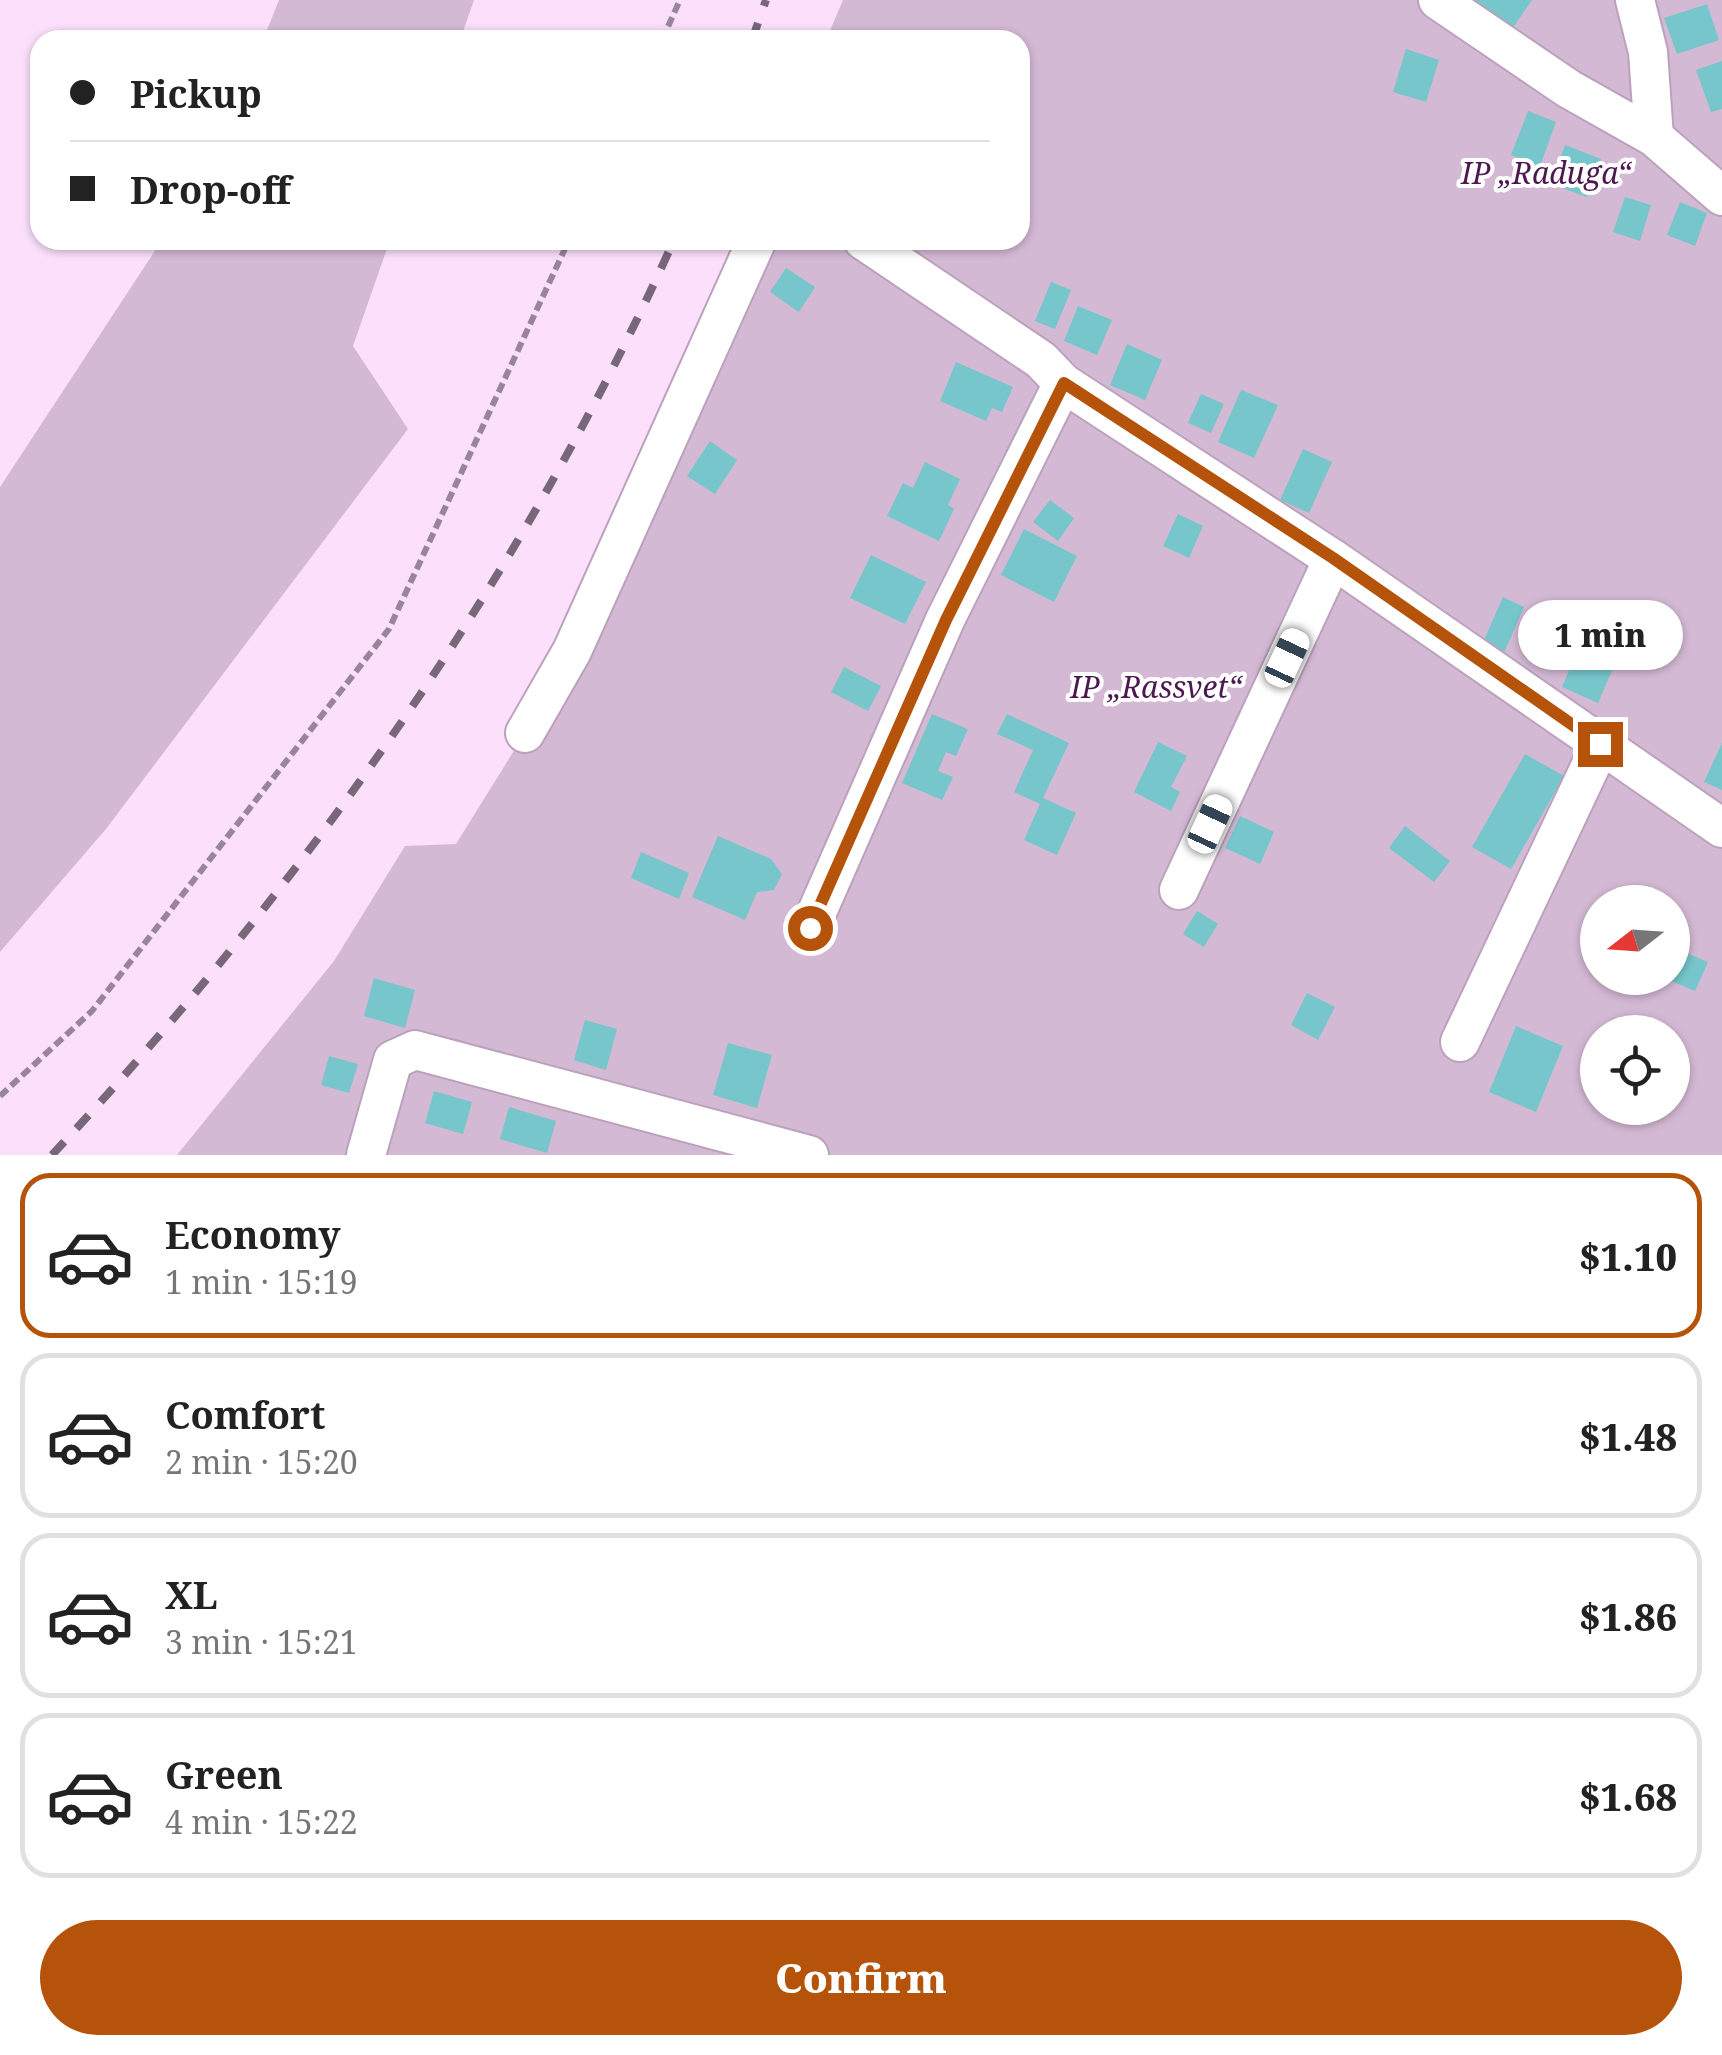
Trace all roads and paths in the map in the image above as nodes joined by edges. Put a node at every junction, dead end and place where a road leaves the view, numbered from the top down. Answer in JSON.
{"nodes":[{"id":1,"x":680,"y":0,"type":"edge"},
{"id":2,"x":1438,"y":0,"type":"edge"},
{"id":3,"x":1635,"y":0,"type":"edge"},
{"id":4,"x":666,"y":30,"type":"edge"},
{"id":5,"x":1654,"y":137,"type":"junction"},
{"id":6,"x":1722,"y":196,"type":"edge"},
{"id":7,"x":564,"y":250,"type":"edge"},
{"id":8,"x":752,"y":250,"type":"edge"},
{"id":9,"x":879,"y":250,"type":"edge"},
{"id":10,"x":1064,"y":383,"type":"junction"},
{"id":11,"x":1333,"y":558,"type":"junction"},
{"id":12,"x":526,"y":733,"type":"dead end"},
{"id":13,"x":1600,"y":744,"type":"junction"},
{"id":14,"x":1722,"y":828,"type":"edge"},
{"id":15,"x":1179,"y":890,"type":"dead end"},
{"id":16,"x":810,"y":928,"type":"dead end"},
{"id":17,"x":1460,"y":1042,"type":"dead end"},
{"id":18,"x":0,"y":1096,"type":"edge"},
{"id":19,"x":366,"y":1155,"type":"edge"},
{"id":20,"x":809,"y":1155,"type":"edge"}],
"edges":[{"from":1,"to":4,"type":"path"},
{"from":2,"to":5,"type":"street"},
{"from":3,"to":5,"type":"street"},
{"from":5,"to":6,"type":"street"},
{"from":7,"to":18,"type":"path"},
{"from":8,"to":12,"type":"street"},
{"from":9,"to":10,"type":"street"},
{"from":10,"to":11,"type":"street"},
{"from":10,"to":16,"type":"street"},
{"from":11,"to":13,"type":"street"},
{"from":11,"to":15,"type":"street"},
{"from":13,"to":14,"type":"street"},
{"from":13,"to":17,"type":"street"},
{"from":19,"to":20,"type":"street"}]}
